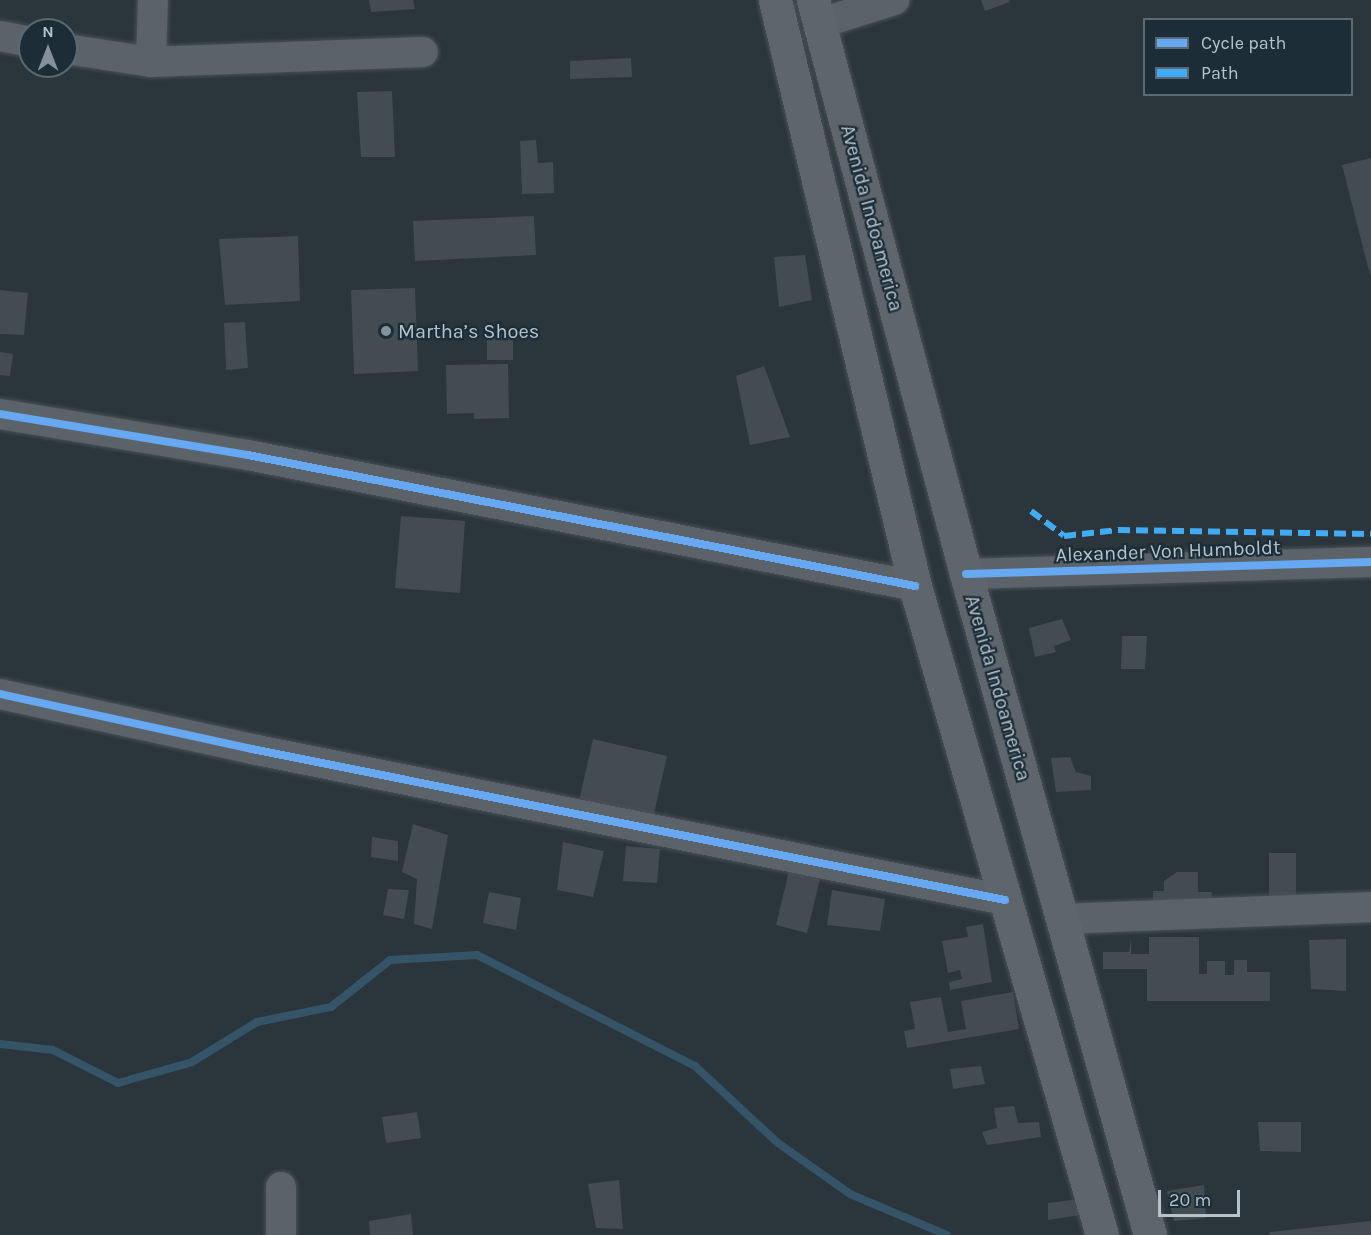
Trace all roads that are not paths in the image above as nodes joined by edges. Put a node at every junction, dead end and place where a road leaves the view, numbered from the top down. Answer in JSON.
{"nodes":[{"id":1,"x":153,"y":0,"type":"edge"},
{"id":2,"x":775,"y":0,"type":"edge"},
{"id":3,"x":894,"y":0,"type":"edge"},
{"id":4,"x":817,"y":12,"type":"edge"},
{"id":5,"x":0,"y":36,"type":"edge"},
{"id":6,"x":18,"y":40,"type":"edge"},
{"id":7,"x":78,"y":51,"type":"edge"},
{"id":8,"x":423,"y":52,"type":"dead end"},
{"id":9,"x":151,"y":62,"type":"junction"},
{"id":10,"x":0,"y":414,"type":"edge"},
{"id":11,"x":1371,"y":562,"type":"edge"},
{"id":12,"x":966,"y":574,"type":"junction"},
{"id":13,"x":915,"y":586,"type":"junction"},
{"id":14,"x":0,"y":694,"type":"edge"},
{"id":15,"x":1005,"y":900,"type":"junction"},
{"id":16,"x":1371,"y":908,"type":"edge"},
{"id":17,"x":1062,"y":919,"type":"junction"},
{"id":18,"x":281,"y":1187,"type":"dead end"},
{"id":19,"x":281,"y":1235,"type":"edge"},
{"id":20,"x":1102,"y":1235,"type":"edge"},
{"id":21,"x":1150,"y":1235,"type":"edge"}],
"edges":[{"from":1,"to":9,"type":"street"},
{"from":2,"to":13,"type":"main road","name":"Avenida Indoamerica"},
{"from":3,"to":4,"type":"street"},
{"from":4,"to":12,"type":"main road","name":"Avenida Indoamerica"},
{"from":5,"to":6,"type":"street"},
{"from":7,"to":9,"type":"street"},
{"from":8,"to":9,"type":"street"},
{"from":10,"to":13,"type":"street"},
{"from":11,"to":12,"type":"street","name":"Alexander Von Humboldt"},
{"from":12,"to":17,"type":"main road","name":"Avenida Indoamerica"},
{"from":13,"to":15,"type":"main road","name":"Avenida Indoamerica"},
{"from":14,"to":15,"type":"street"},
{"from":15,"to":20,"type":"main road","name":"Avenida Indoamerica"},
{"from":16,"to":17,"type":"street"},
{"from":17,"to":21,"type":"main road","name":"Avenida Indoamerica"},
{"from":18,"to":19,"type":"street"}]}
